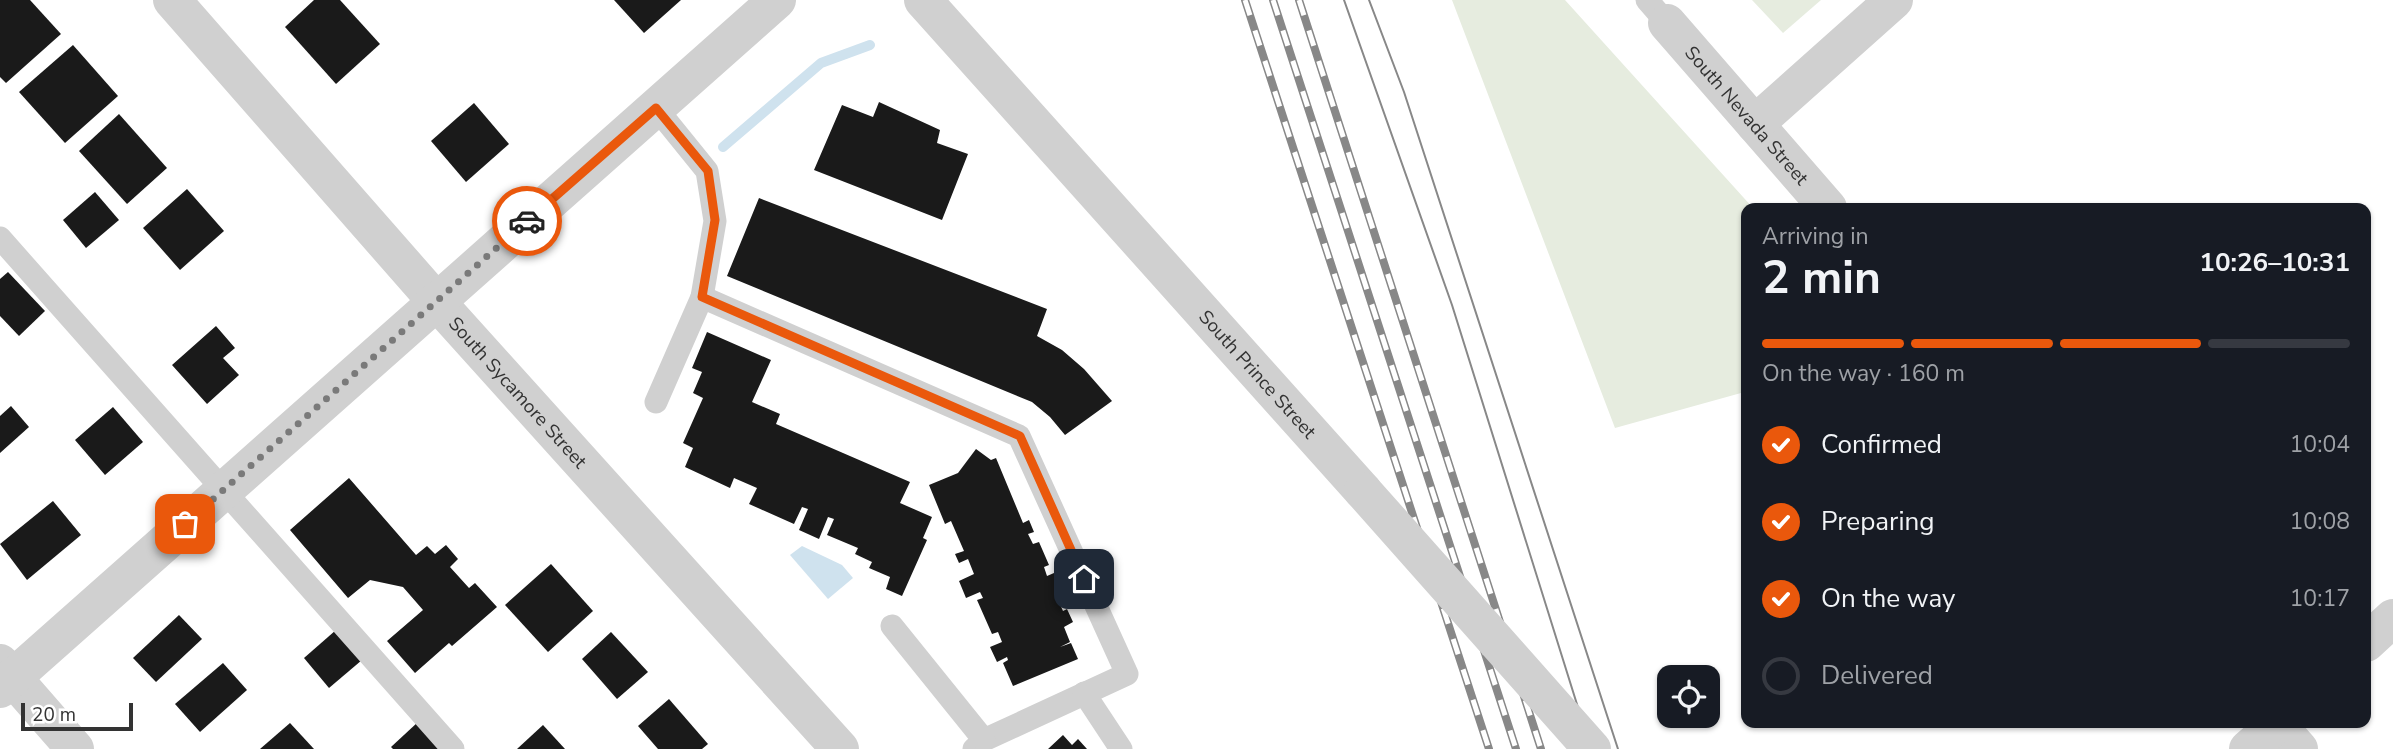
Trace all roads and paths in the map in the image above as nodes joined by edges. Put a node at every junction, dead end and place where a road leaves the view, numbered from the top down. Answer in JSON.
{"nodes":[{"id":1,"x":172,"y":0,"type":"edge"},
{"id":2,"x":778,"y":0,"type":"edge"},
{"id":3,"x":923,"y":0,"type":"edge"},
{"id":4,"x":1894,"y":0,"type":"edge"},
{"id":5,"x":1657,"y":12,"type":"edge"},
{"id":6,"x":656,"y":108,"type":"junction"},
{"id":7,"x":1755,"y":124,"type":"junction"},
{"id":8,"x":1824,"y":203,"type":"edge"},
{"id":9,"x":0,"y":238,"type":"edge"},
{"id":10,"x":702,"y":297,"type":"junction"},
{"id":11,"x":436,"y":301,"type":"junction"},
{"id":12,"x":656,"y":402,"type":"dead end"},
{"id":13,"x":224,"y":490,"type":"junction"},
{"id":14,"x":2393,"y":618,"type":"edge"},
{"id":15,"x":892,"y":626,"type":"dead end"},
{"id":16,"x":2371,"y":638,"type":"edge"},
{"id":17,"x":4,"y":677,"type":"edge"},
{"id":18,"x":1084,"y":693,"type":"junction"},
{"id":19,"x":2271,"y":728,"type":"edge"},
{"id":20,"x":2281,"y":728,"type":"edge"},
{"id":21,"x":979,"y":744,"type":"edge"},
{"id":22,"x":75,"y":749,"type":"edge"},
{"id":23,"x":453,"y":749,"type":"edge"},
{"id":24,"x":840,"y":749,"type":"edge"},
{"id":25,"x":1121,"y":749,"type":"edge"},
{"id":26,"x":1592,"y":749,"type":"edge"},
{"id":27,"x":2248,"y":749,"type":"edge"},
{"id":28,"x":2299,"y":749,"type":"edge"}],
"edges":[{"from":1,"to":11,"type":"street","name":"South Sycamore Street"},
{"from":2,"to":6,"type":"street"},
{"from":3,"to":26,"type":"street","name":"South Prince Street","bridge":true},
{"from":4,"to":7,"type":"street"},
{"from":5,"to":7,"type":"street","name":"South Nevada Street"},
{"from":6,"to":10,"type":"lane"},
{"from":6,"to":11,"type":"street"},
{"from":7,"to":8,"type":"street","name":"South Nevada Street"},
{"from":9,"to":13,"type":"lane"},
{"from":10,"to":12,"type":"lane"},
{"from":10,"to":18,"type":"lane"},
{"from":11,"to":13,"type":"street"},
{"from":11,"to":24,"type":"street","name":"South Sycamore Street"},
{"from":13,"to":17,"type":"street"},
{"from":13,"to":23,"type":"lane"},
{"from":14,"to":16,"type":"street"},
{"from":15,"to":21,"type":"lane"},
{"from":17,"to":22,"type":"street"},
{"from":18,"to":21,"type":"lane"},
{"from":18,"to":25,"type":"lane"},
{"from":19,"to":27,"type":"street"},
{"from":20,"to":28,"type":"street"}]}
